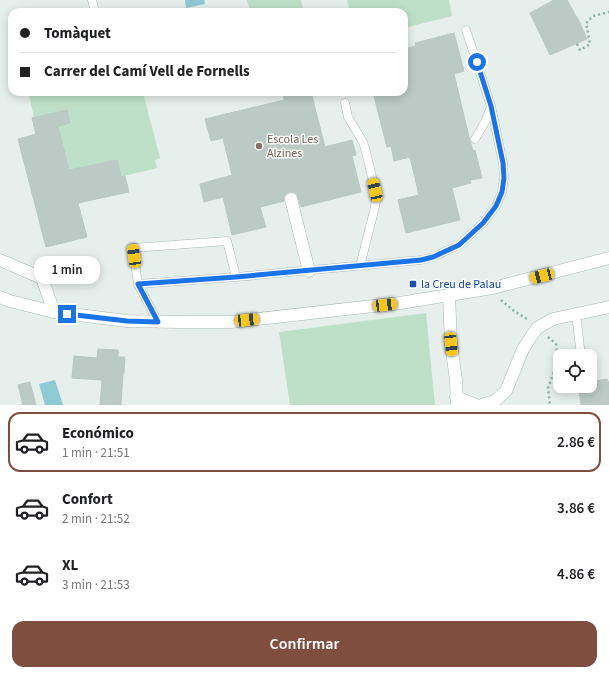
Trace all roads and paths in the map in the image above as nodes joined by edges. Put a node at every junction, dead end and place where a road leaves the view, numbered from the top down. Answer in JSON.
{"nodes":[{"id":1,"x":609,"y":12,"type":"edge"},
{"id":2,"x":466,"y":30,"type":"dead end"},
{"id":3,"x":576,"y":44,"type":"dead end"},
{"id":4,"x":345,"y":104,"type":"dead end"},
{"id":5,"x":491,"y":106,"type":"junction"},
{"id":6,"x":475,"y":139,"type":"dead end"},
{"id":7,"x":291,"y":199,"type":"dead end"},
{"id":8,"x":609,"y":258,"type":"edge"},
{"id":9,"x":0,"y":260,"type":"edge"},
{"id":10,"x":360,"y":266,"type":"junction"},
{"id":11,"x":309,"y":271,"type":"junction"},
{"id":12,"x":236,"y":277,"type":"junction"},
{"id":13,"x":138,"y":284,"type":"junction"},
{"id":14,"x":449,"y":295,"type":"junction"},
{"id":15,"x":0,"y":297,"type":"edge"},
{"id":16,"x":502,"y":301,"type":"dead end"},
{"id":17,"x":609,"y":307,"type":"edge"},
{"id":18,"x":54,"y":312,"type":"junction"},
{"id":19,"x":576,"y":314,"type":"junction"},
{"id":20,"x":158,"y":322,"type":"junction"},
{"id":21,"x":538,"y":328,"type":"junction"},
{"id":22,"x":580,"y":349,"type":"edge"},
{"id":23,"x":457,"y":401,"type":"edge"},
{"id":24,"x":476,"y":405,"type":"edge"},
{"id":25,"x":482,"y":405,"type":"edge"},
{"id":26,"x":550,"y":405,"type":"edge"}],
"edges":[{"from":1,"to":3,"type":"path"},
{"from":2,"to":5,"type":"lane"},
{"from":4,"to":10,"type":"lane"},
{"from":5,"to":6,"type":"lane"},
{"from":5,"to":10,"type":"lane"},
{"from":7,"to":11,"type":"street"},
{"from":8,"to":14,"type":"street"},
{"from":9,"to":18,"type":"street"},
{"from":10,"to":11,"type":"lane"},
{"from":11,"to":12,"type":"lane"},
{"from":12,"to":13,"type":"lane"},
{"from":12,"to":13,"type":"lane"},
{"from":13,"to":20,"type":"lane"},
{"from":14,"to":20,"type":"street"},
{"from":14,"to":23,"type":"street"},
{"from":15,"to":18,"type":"street"},
{"from":16,"to":21,"type":"path"},
{"from":17,"to":19,"type":"street"},
{"from":18,"to":20,"type":"street"},
{"from":19,"to":21,"type":"street"},
{"from":19,"to":22,"type":"lane"},
{"from":21,"to":25,"type":"street"},
{"from":21,"to":26,"type":"path"},
{"from":23,"to":24,"type":"street"}]}
